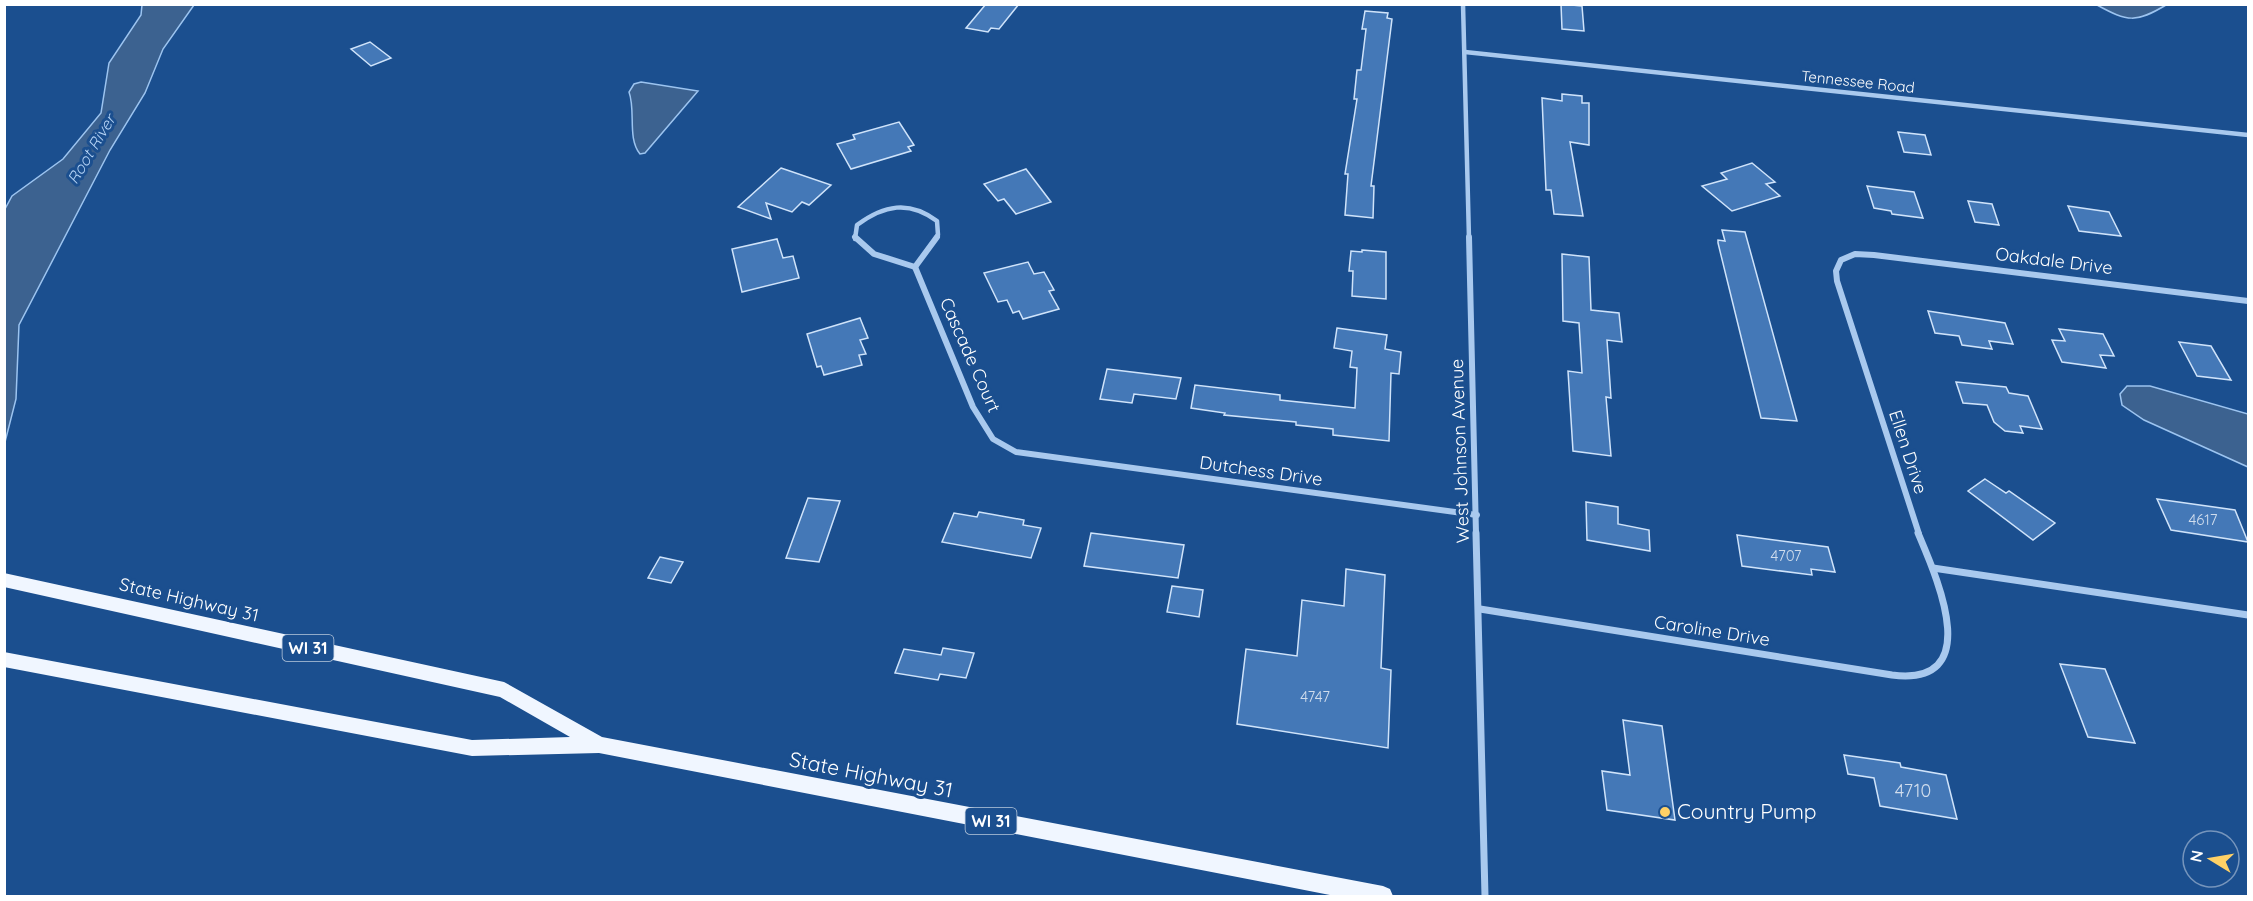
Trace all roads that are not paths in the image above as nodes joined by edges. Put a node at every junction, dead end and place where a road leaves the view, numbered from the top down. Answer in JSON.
{"nodes":[{"id":1,"x":1463,"y":4,"type":"edge"},
{"id":2,"x":1465,"y":52,"type":"junction"},
{"id":3,"x":2248,"y":135,"type":"edge"},
{"id":4,"x":1855,"y":254,"type":"joint"},
{"id":5,"x":915,"y":267,"type":"junction"},
{"id":6,"x":2248,"y":301,"type":"edge"},
{"id":7,"x":1041,"y":457,"type":"joint"},
{"id":8,"x":1477,"y":515,"type":"junction"},
{"id":9,"x":1933,"y":568,"type":"junction"},
{"id":10,"x":4,"y":580,"type":"edge"},
{"id":11,"x":1480,"y":609,"type":"junction"},
{"id":12,"x":2248,"y":615,"type":"edge"},
{"id":13,"x":4,"y":659,"type":"edge"},
{"id":14,"x":1938,"y":667,"type":"joint"},
{"id":15,"x":599,"y":745,"type":"junction"},
{"id":16,"x":1383,"y":897,"type":"edge"},
{"id":17,"x":1485,"y":897,"type":"edge"}],
"edges":[{"from":1,"to":2,"type":"street","name":"West Johnson Avenue"},
{"from":2,"to":3,"type":"street","name":"Tennessee Road"},
{"from":2,"to":8,"type":"street","name":"West Johnson Avenue"},
{"from":4,"to":6,"type":"street","name":"Oakdale Drive"},
{"from":4,"to":9,"type":"street","name":"Ellen Drive"},
{"from":5,"to":5,"type":"street"},
{"from":5,"to":7,"type":"street","name":"Cascade Court"},
{"from":7,"to":8,"type":"street","name":"Dutchess Drive"},
{"from":8,"to":11,"type":"street","name":"West Johnson Avenue"},
{"from":9,"to":12,"type":"street"},
{"from":9,"to":14,"type":"street","name":"Ellen Drive"},
{"from":10,"to":15,"type":"main road","name":"State Highway 31","number":"WI 31"},
{"from":11,"to":14,"type":"street","name":"Caroline Drive"},
{"from":11,"to":17,"type":"street","name":"West Johnson Avenue"},
{"from":13,"to":15,"type":"main road","name":"State Highway 31","number":"WI 31"},
{"from":15,"to":16,"type":"main road","name":"State Highway 31","number":"WI 31"}]}
